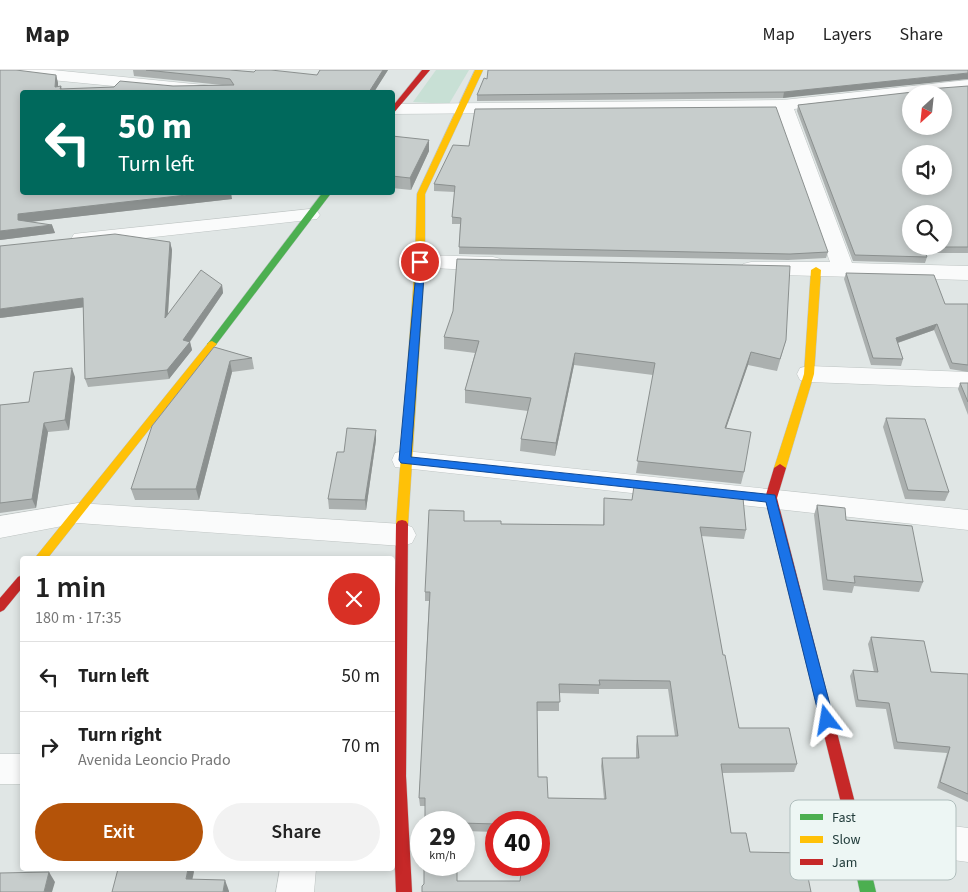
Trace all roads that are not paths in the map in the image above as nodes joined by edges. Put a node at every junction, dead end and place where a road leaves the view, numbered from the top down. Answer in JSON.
{"nodes":[{"id":1,"x":0,"y":70,"type":"edge"},
{"id":2,"x":426,"y":70,"type":"edge"},
{"id":3,"x":479,"y":70,"type":"edge"},
{"id":4,"x":968,"y":85,"type":"edge"},
{"id":5,"x":204,"y":90,"type":"edge"},
{"id":6,"x":783,"y":105,"type":"junction"},
{"id":7,"x":459,"y":108,"type":"junction"},
{"id":8,"x":395,"y":109,"type":"edge"},
{"id":9,"x":395,"y":111,"type":"edge"},
{"id":10,"x":326,"y":195,"type":"edge"},
{"id":11,"x":310,"y":215,"type":"junction"},
{"id":12,"x":58,"y":241,"type":"edge"},
{"id":13,"x":420,"y":262,"type":"junction"},
{"id":14,"x":509,"y":264,"type":"edge"},
{"id":15,"x":727,"y":269,"type":"edge"},
{"id":16,"x":843,"y":269,"type":"junction"},
{"id":17,"x":816,"y":270,"type":"junction"},
{"id":18,"x":968,"y":273,"type":"edge"},
{"id":19,"x":809,"y":374,"type":"junction"},
{"id":20,"x":968,"y":380,"type":"edge"},
{"id":21,"x":405,"y":460,"type":"junction"},
{"id":22,"x":771,"y":498,"type":"junction"},
{"id":23,"x":78,"y":513,"type":"junction"},
{"id":24,"x":968,"y":520,"type":"edge"},
{"id":25,"x":0,"y":527,"type":"edge"},
{"id":26,"x":402,"y":535,"type":"junction"},
{"id":27,"x":42,"y":556,"type":"edge"},
{"id":28,"x":20,"y":582,"type":"edge"},
{"id":29,"x":0,"y":607,"type":"edge"},
{"id":30,"x":0,"y":769,"type":"edge"},
{"id":31,"x":20,"y":769,"type":"edge"},
{"id":32,"x":396,"y":776,"type":"edge"},
{"id":33,"x":847,"y":800,"type":"edge"},
{"id":34,"x":298,"y":871,"type":"edge"},
{"id":35,"x":295,"y":892,"type":"edge"},
{"id":36,"x":404,"y":892,"type":"edge"}],
"edges":[{"from":1,"to":5,"type":"street"},
{"from":2,"to":8,"type":"main road"},
{"from":3,"to":7,"type":"main road"},
{"from":4,"to":6,"type":"street"},
{"from":6,"to":7,"type":"street"},
{"from":6,"to":16,"type":"street"},
{"from":7,"to":9,"type":"street"},
{"from":7,"to":13,"type":"main road"},
{"from":10,"to":11,"type":"main road"},
{"from":11,"to":12,"type":"street"},
{"from":11,"to":23,"type":"main road"},
{"from":13,"to":14,"type":"street"},
{"from":13,"to":21,"type":"main road"},
{"from":15,"to":17,"type":"street"},
{"from":16,"to":17,"type":"street"},
{"from":16,"to":18,"type":"street"},
{"from":17,"to":19,"type":"main road"},
{"from":19,"to":20,"type":"street"},
{"from":19,"to":22,"type":"main road"},
{"from":21,"to":22,"type":"street"},
{"from":21,"to":26,"type":"main road"},
{"from":22,"to":24,"type":"street"},
{"from":22,"to":33,"type":"main road"},
{"from":23,"to":25,"type":"street"},
{"from":23,"to":26,"type":"street"},
{"from":23,"to":27,"type":"main road"},
{"from":26,"to":32,"type":"main road"},
{"from":28,"to":29,"type":"main road"},
{"from":30,"to":31,"type":"street"},
{"from":32,"to":36,"type":"main road"},
{"from":34,"to":35,"type":"street"}]}
